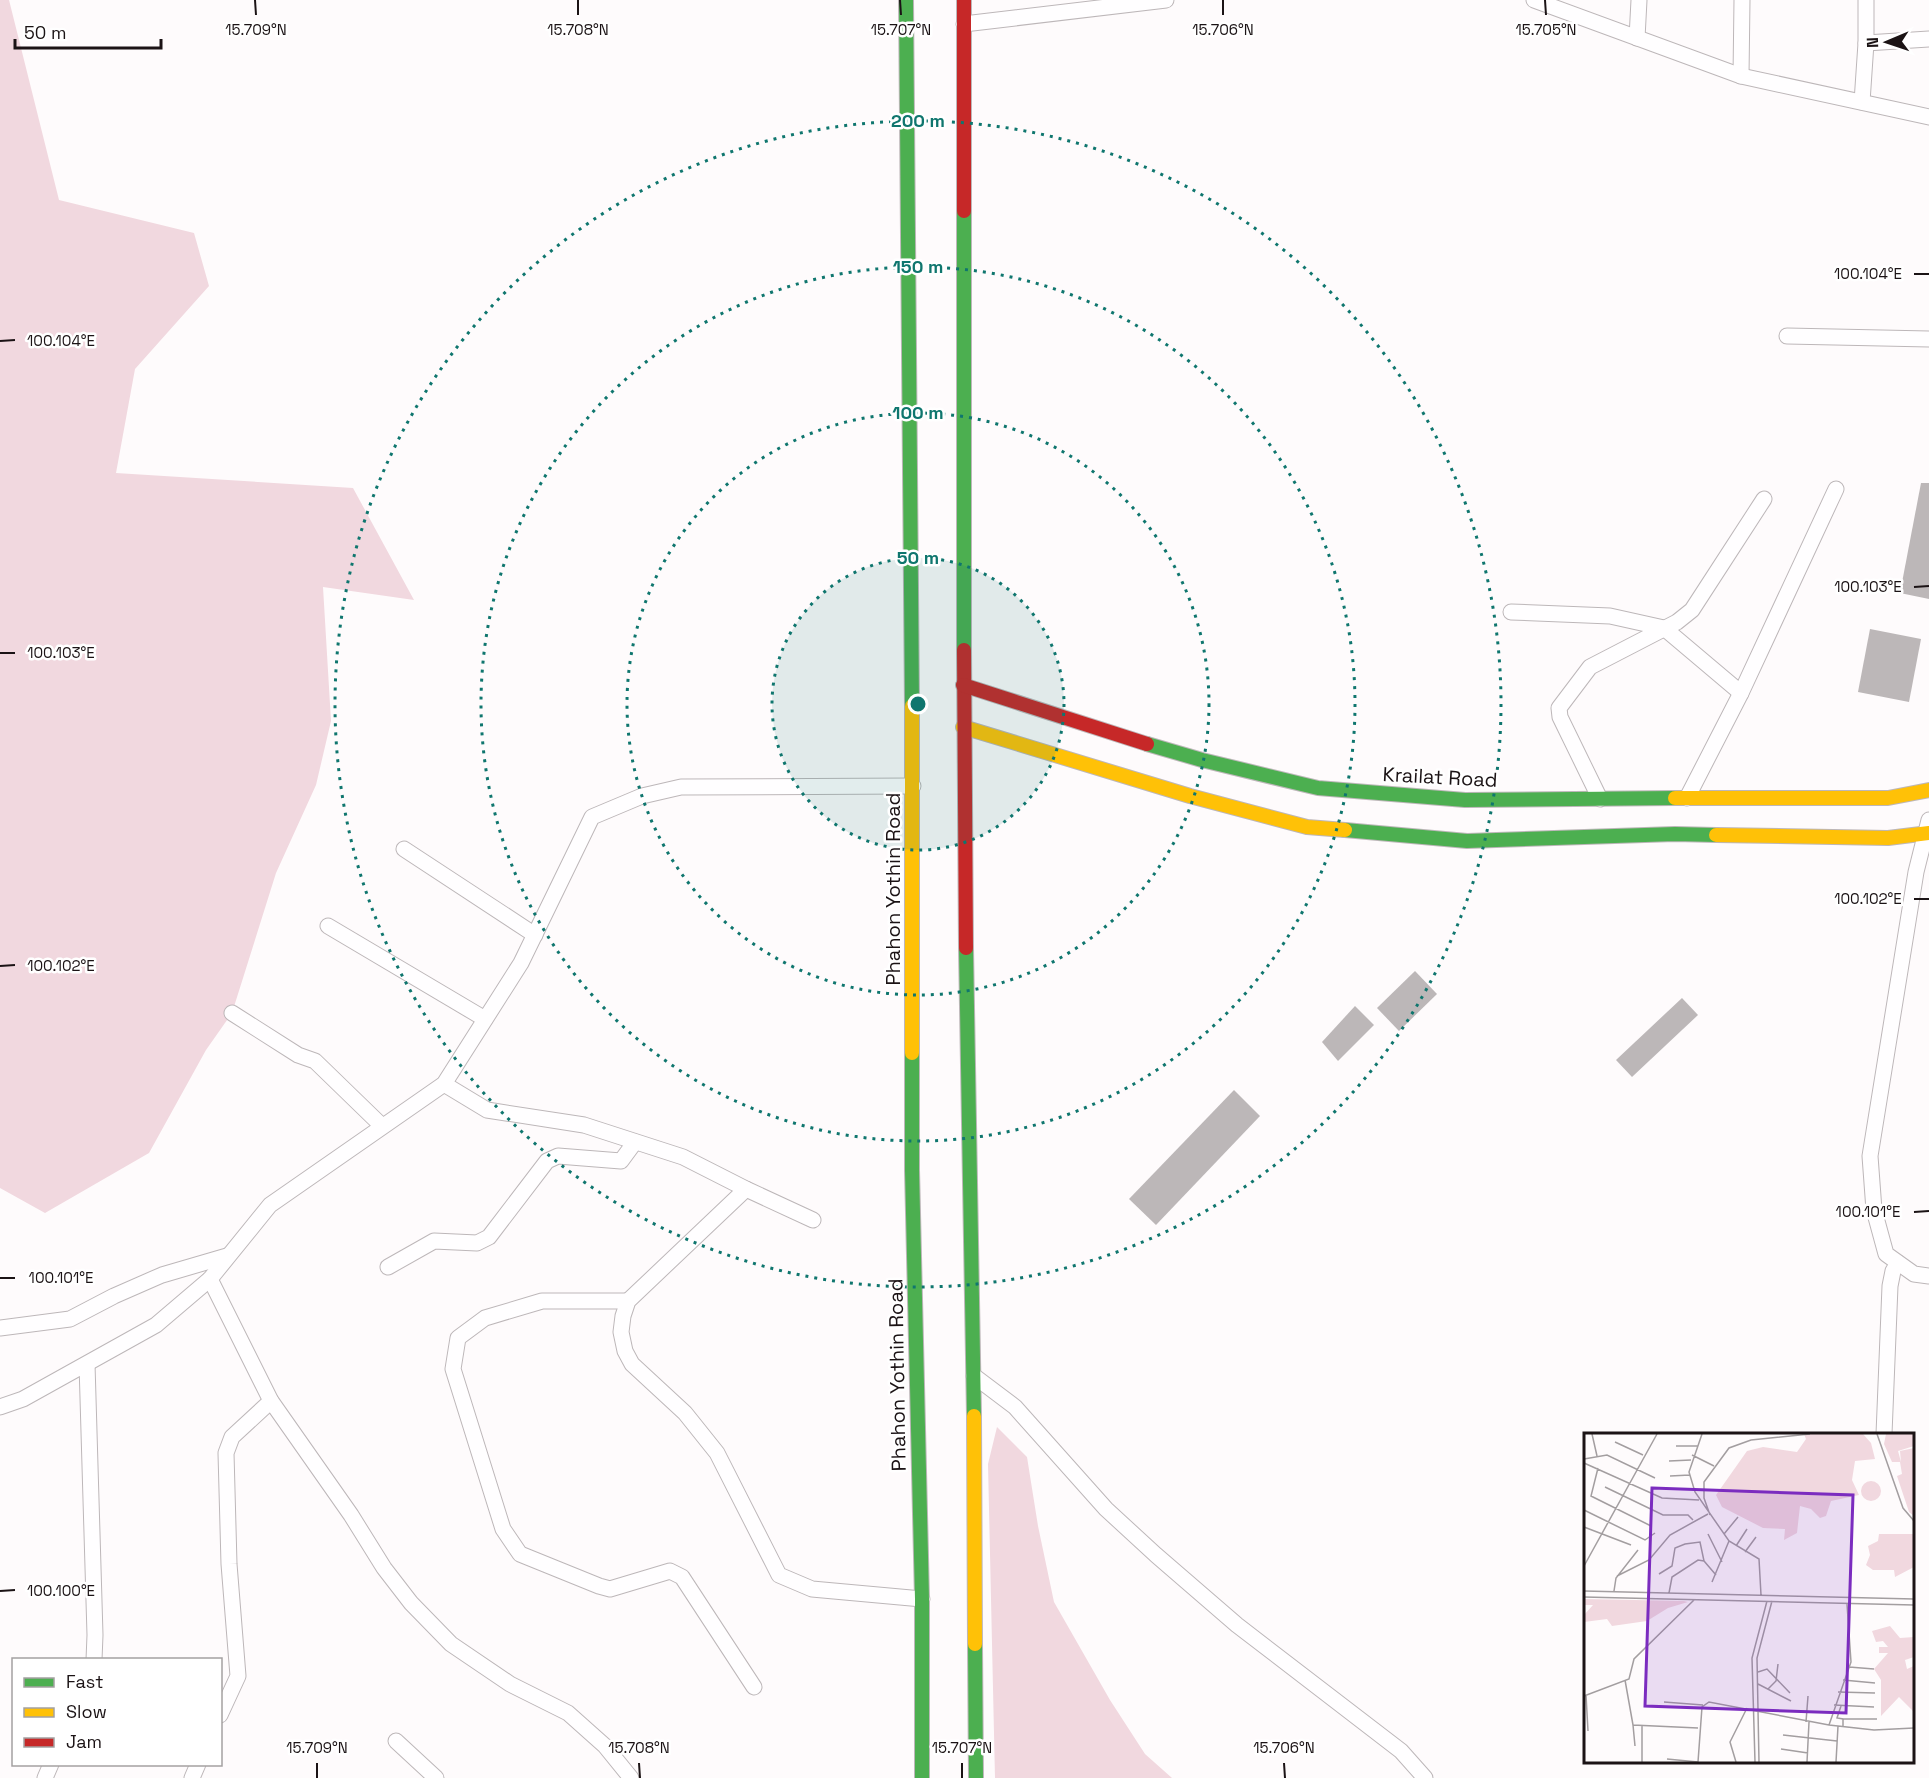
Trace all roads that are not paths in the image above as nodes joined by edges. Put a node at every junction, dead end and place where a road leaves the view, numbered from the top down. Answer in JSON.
{"nodes":[{"id":1,"x":906,"y":0,"type":"edge"},
{"id":2,"x":964,"y":0,"type":"edge"},
{"id":3,"x":1166,"y":0,"type":"edge"},
{"id":4,"x":1534,"y":0,"type":"edge"},
{"id":5,"x":1639,"y":0,"type":"edge"},
{"id":6,"x":1742,"y":0,"type":"edge"},
{"id":7,"x":1866,"y":0,"type":"edge"},
{"id":8,"x":964,"y":24,"type":"junction"},
{"id":9,"x":1637,"y":38,"type":"junction"},
{"id":10,"x":1929,"y":39,"type":"edge"},
{"id":11,"x":1866,"y":43,"type":"junction"},
{"id":12,"x":1741,"y":76,"type":"junction"},
{"id":13,"x":1862,"y":102,"type":"junction"},
{"id":14,"x":1929,"y":117,"type":"edge"},
{"id":15,"x":1786,"y":336,"type":"dead end"},
{"id":16,"x":1929,"y":339,"type":"edge"},
{"id":17,"x":1836,"y":489,"type":"dead end"},
{"id":18,"x":1764,"y":499,"type":"dead end"},
{"id":19,"x":1511,"y":612,"type":"dead end"},
{"id":20,"x":1664,"y":628,"type":"junction"},
{"id":21,"x":963,"y":684,"type":"junction"},
{"id":22,"x":1741,"y":693,"type":"junction"},
{"id":23,"x":963,"y":727,"type":"junction"},
{"id":24,"x":913,"y":786,"type":"junction"},
{"id":25,"x":1929,"y":790,"type":"edge"},
{"id":26,"x":1600,"y":798,"type":"junction"},
{"id":27,"x":1688,"y":798,"type":"junction"},
{"id":28,"x":1929,"y":820,"type":"edge"},
{"id":29,"x":1926,"y":834,"type":"edge"},
{"id":30,"x":404,"y":849,"type":"dead end"},
{"id":31,"x":1922,"y":875,"type":"edge"},
{"id":32,"x":328,"y":926,"type":"dead end"},
{"id":33,"x":535,"y":935,"type":"junction"},
{"id":34,"x":232,"y":1013,"type":"dead end"},
{"id":35,"x":485,"y":1019,"type":"junction"},
{"id":36,"x":444,"y":1083,"type":"junction"},
{"id":37,"x":382,"y":1126,"type":"junction"},
{"id":38,"x":635,"y":1142,"type":"junction"},
{"id":39,"x":746,"y":1189,"type":"junction"},
{"id":40,"x":813,"y":1220,"type":"dead end"},
{"id":41,"x":227,"y":1256,"type":"junction"},
{"id":42,"x":1898,"y":1263,"type":"junction"},
{"id":43,"x":387,"y":1267,"type":"dead end"},
{"id":44,"x":1929,"y":1276,"type":"edge"},
{"id":45,"x":210,"y":1279,"type":"junction"},
{"id":46,"x":628,"y":1301,"type":"junction"},
{"id":47,"x":0,"y":1328,"type":"edge"},
{"id":48,"x":87,"y":1364,"type":"junction"},
{"id":49,"x":974,"y":1376,"type":"junction"},
{"id":50,"x":271,"y":1401,"type":"junction"},
{"id":51,"x":0,"y":1407,"type":"edge"},
{"id":52,"x":1884,"y":1433,"type":"edge"},
{"id":53,"x":922,"y":1599,"type":"junction"},
{"id":54,"x":94,"y":1658,"type":"edge"},
{"id":55,"x":754,"y":1687,"type":"dead end"},
{"id":56,"x":222,"y":1711,"type":"edge"},
{"id":57,"x":396,"y":1741,"type":"dead end"},
{"id":58,"x":436,"y":1778,"type":"edge"},
{"id":59,"x":631,"y":1778,"type":"edge"},
{"id":60,"x":922,"y":1778,"type":"edge"},
{"id":61,"x":976,"y":1778,"type":"edge"},
{"id":62,"x":1425,"y":1778,"type":"edge"}],
"edges":[{"from":1,"to":24,"type":"main road","name":"Phahon Yothin Road"},
{"from":2,"to":8,"type":"main road"},
{"from":3,"to":8,"type":"street"},
{"from":4,"to":9,"type":"street"},
{"from":5,"to":9,"type":"street"},
{"from":6,"to":12,"type":"street"},
{"from":7,"to":11,"type":"street"},
{"from":8,"to":21,"type":"main road"},
{"from":9,"to":12,"type":"street"},
{"from":10,"to":11,"type":"street"},
{"from":11,"to":13,"type":"street"},
{"from":12,"to":13,"type":"street"},
{"from":13,"to":14,"type":"street"},
{"from":15,"to":16,"type":"street"},
{"from":17,"to":22,"type":"street"},
{"from":18,"to":20,"type":"street"},
{"from":19,"to":20,"type":"street"},
{"from":20,"to":22,"type":"street"},
{"from":20,"to":26,"type":"street"},
{"from":21,"to":23,"type":"main road"},
{"from":21,"to":26,"type":"main road","name":"Krailat Road"},
{"from":22,"to":27,"type":"street"},
{"from":23,"to":29,"type":"main road"},
{"from":23,"to":49,"type":"main road"},
{"from":24,"to":33,"type":"street"},
{"from":24,"to":53,"type":"main road","name":"Phahon Yothin Road"},
{"from":25,"to":27,"type":"main road","name":"Krailat Road"},
{"from":26,"to":27,"type":"main road","name":"Krailat Road"},
{"from":28,"to":29,"type":"street"},
{"from":29,"to":31,"type":"street"},
{"from":30,"to":33,"type":"street"},
{"from":31,"to":42,"type":"street"},
{"from":32,"to":35,"type":"street"},
{"from":33,"to":35,"type":"street"},
{"from":34,"to":37,"type":"street"},
{"from":35,"to":36,"type":"street"},
{"from":36,"to":37,"type":"street"},
{"from":36,"to":38,"type":"street"},
{"from":37,"to":41,"type":"street"},
{"from":38,"to":39,"type":"street"},
{"from":38,"to":43,"type":"street"},
{"from":39,"to":40,"type":"street"},
{"from":39,"to":46,"type":"street"},
{"from":41,"to":45,"type":"street"},
{"from":41,"to":47,"type":"street"},
{"from":42,"to":44,"type":"street"},
{"from":42,"to":52,"type":"street"},
{"from":45,"to":48,"type":"street"},
{"from":45,"to":50,"type":"street"},
{"from":46,"to":53,"type":"street"},
{"from":46,"to":55,"type":"street"},
{"from":48,"to":51,"type":"street"},
{"from":48,"to":54,"type":"street"},
{"from":49,"to":61,"type":"main road"},
{"from":49,"to":62,"type":"street"},
{"from":50,"to":56,"type":"street"},
{"from":50,"to":59,"type":"street"},
{"from":53,"to":60,"type":"main road","name":"Phahon Yothin Road"},
{"from":57,"to":58,"type":"street"}]}
